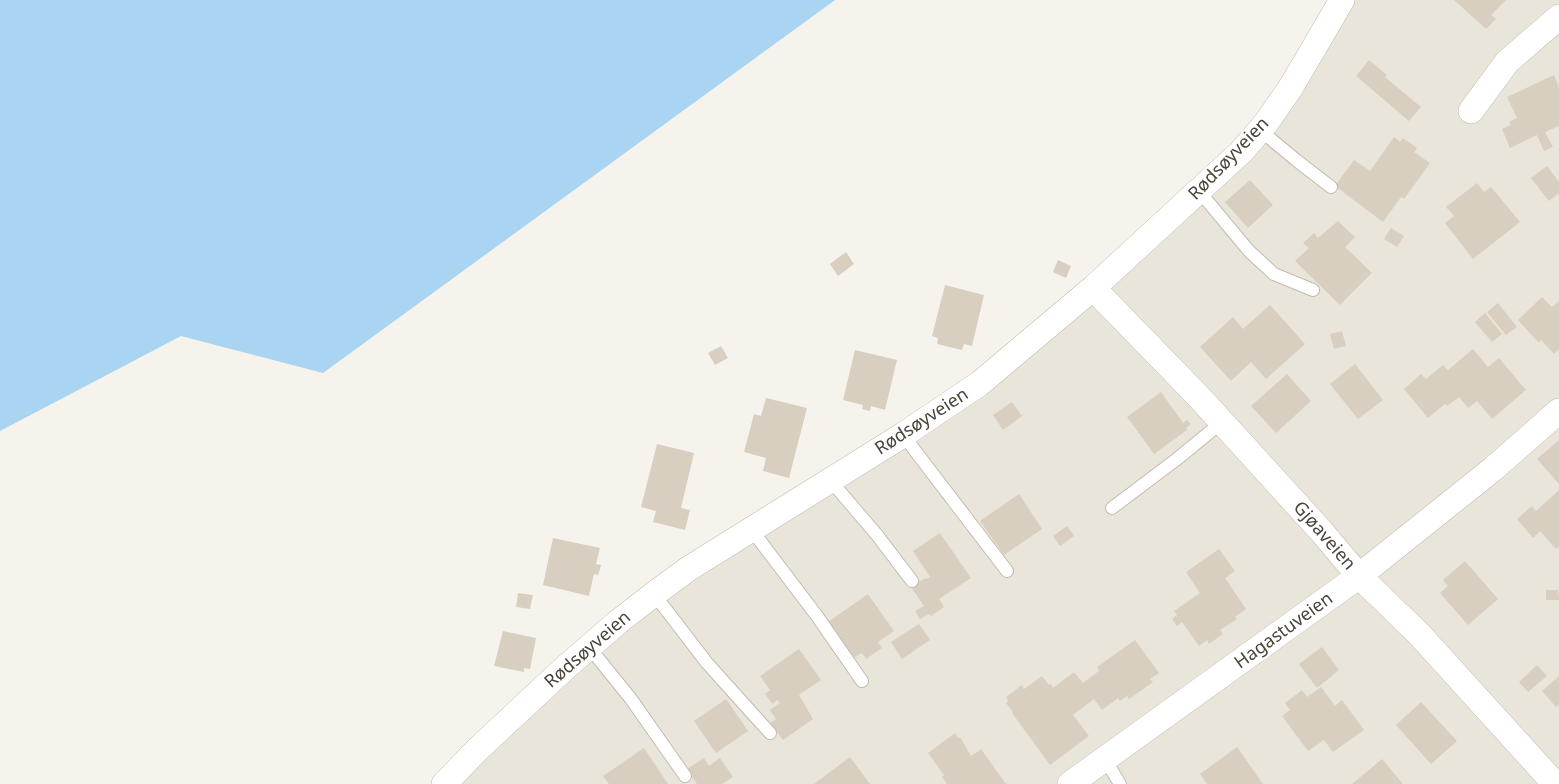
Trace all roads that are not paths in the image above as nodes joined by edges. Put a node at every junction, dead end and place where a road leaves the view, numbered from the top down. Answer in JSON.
{"nodes":[{"id":1,"x":1342,"y":0,"type":"edge"},
{"id":2,"x":1559,"y":17,"type":"edge"},
{"id":3,"x":1471,"y":110,"type":"dead end"},
{"id":4,"x":1260,"y":130,"type":"junction"},
{"id":5,"x":1331,"y":187,"type":"dead end"},
{"id":6,"x":1199,"y":191,"type":"junction"},
{"id":7,"x":1093,"y":288,"type":"junction"},
{"id":8,"x":1313,"y":290,"type":"dead end"},
{"id":9,"x":1559,"y":411,"type":"edge"},
{"id":10,"x":1222,"y":422,"type":"junction"},
{"id":11,"x":903,"y":435,"type":"junction"},
{"id":12,"x":830,"y":480,"type":"junction"},
{"id":13,"x":1112,"y":508,"type":"dead end"},
{"id":14,"x":751,"y":529,"type":"junction"},
{"id":15,"x":1007,"y":571,"type":"dead end"},
{"id":16,"x":1359,"y":576,"type":"junction"},
{"id":17,"x":912,"y":581,"type":"dead end"},
{"id":18,"x":654,"y":594,"type":"junction"},
{"id":19,"x":589,"y":647,"type":"junction"},
{"id":20,"x":862,"y":681,"type":"dead end"},
{"id":21,"x":770,"y":733,"type":"dead end"},
{"id":22,"x":1105,"y":759,"type":"junction"},
{"id":23,"x":685,"y":776,"type":"dead end"},
{"id":24,"x":444,"y":784,"type":"edge"},
{"id":25,"x":1070,"y":784,"type":"edge"},
{"id":26,"x":1120,"y":784,"type":"edge"},
{"id":27,"x":1555,"y":784,"type":"edge"}],
"edges":[{"from":1,"to":4,"type":"street","name":"Rødsøyveien"},
{"from":2,"to":3,"type":"street"},
{"from":4,"to":5,"type":"lane"},
{"from":4,"to":6,"type":"street","name":"Rødsøyveien"},
{"from":6,"to":7,"type":"street","name":"Rødsøyveien"},
{"from":6,"to":8,"type":"lane"},
{"from":7,"to":10,"type":"street","name":"Gjøaveien"},
{"from":7,"to":11,"type":"street","name":"Rødsøyveien"},
{"from":9,"to":16,"type":"street","name":"Hagastuveien"},
{"from":10,"to":13,"type":"lane"},
{"from":10,"to":16,"type":"street","name":"Gjøaveien"},
{"from":11,"to":12,"type":"street","name":"Rødsøyveien"},
{"from":11,"to":15,"type":"lane"},
{"from":12,"to":14,"type":"street","name":"Rødsøyveien"},
{"from":12,"to":17,"type":"lane"},
{"from":14,"to":18,"type":"street","name":"Rødsøyveien"},
{"from":14,"to":20,"type":"lane"},
{"from":16,"to":22,"type":"street","name":"Hagastuveien"},
{"from":16,"to":27,"type":"street","name":"Gjøaveien"},
{"from":18,"to":19,"type":"street","name":"Rødsøyveien"},
{"from":18,"to":21,"type":"lane"},
{"from":19,"to":23,"type":"lane"},
{"from":19,"to":24,"type":"street","name":"Rødsøyveien"},
{"from":22,"to":25,"type":"street","name":"Hagastuveien"},
{"from":22,"to":26,"type":"lane"}]}
